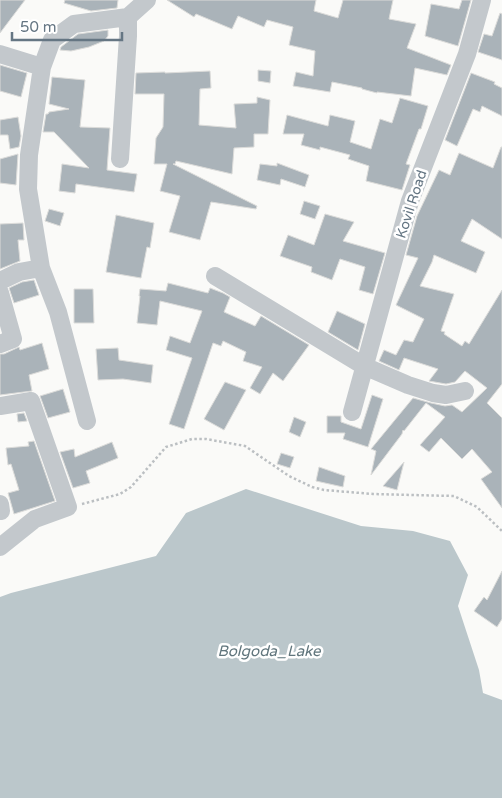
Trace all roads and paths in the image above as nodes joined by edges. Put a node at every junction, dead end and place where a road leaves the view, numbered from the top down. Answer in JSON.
{"nodes":[{"id":1,"x":147,"y":0,"type":"edge"},
{"id":2,"x":482,"y":0,"type":"edge"},
{"id":3,"x":128,"y":17,"type":"junction"},
{"id":4,"x":0,"y":54,"type":"edge"},
{"id":5,"x":42,"y":67,"type":"junction"},
{"id":6,"x":120,"y":159,"type":"dead end"},
{"id":7,"x":40,"y":268,"type":"junction"},
{"id":8,"x":214,"y":276,"type":"dead end"},
{"id":9,"x":0,"y":281,"type":"edge"},
{"id":10,"x":0,"y":293,"type":"edge"},
{"id":11,"x":0,"y":344,"type":"edge"},
{"id":12,"x":364,"y":366,"type":"junction"},
{"id":13,"x":465,"y":391,"type":"dead end"},
{"id":14,"x":0,"y":406,"type":"edge"},
{"id":15,"x":352,"y":412,"type":"dead end"},
{"id":16,"x":87,"y":421,"type":"dead end"},
{"id":17,"x":68,"y":507,"type":"junction"},
{"id":18,"x":502,"y":531,"type":"edge"},
{"id":19,"x":0,"y":547,"type":"edge"}],
"edges":[{"from":1,"to":3,"type":"street"},
{"from":2,"to":12,"type":"street","name":"Kovil Road"},
{"from":3,"to":5,"type":"street"},
{"from":3,"to":6,"type":"street"},
{"from":4,"to":5,"type":"street"},
{"from":5,"to":7,"type":"street"},
{"from":7,"to":9,"type":"street"},
{"from":7,"to":16,"type":"street"},
{"from":8,"to":12,"type":"street"},
{"from":10,"to":11,"type":"street"},
{"from":12,"to":13,"type":"street"},
{"from":12,"to":15,"type":"street","name":"Kovil Road"},
{"from":14,"to":17,"type":"street"},
{"from":17,"to":18,"type":"path"},
{"from":17,"to":19,"type":"street"}]}
